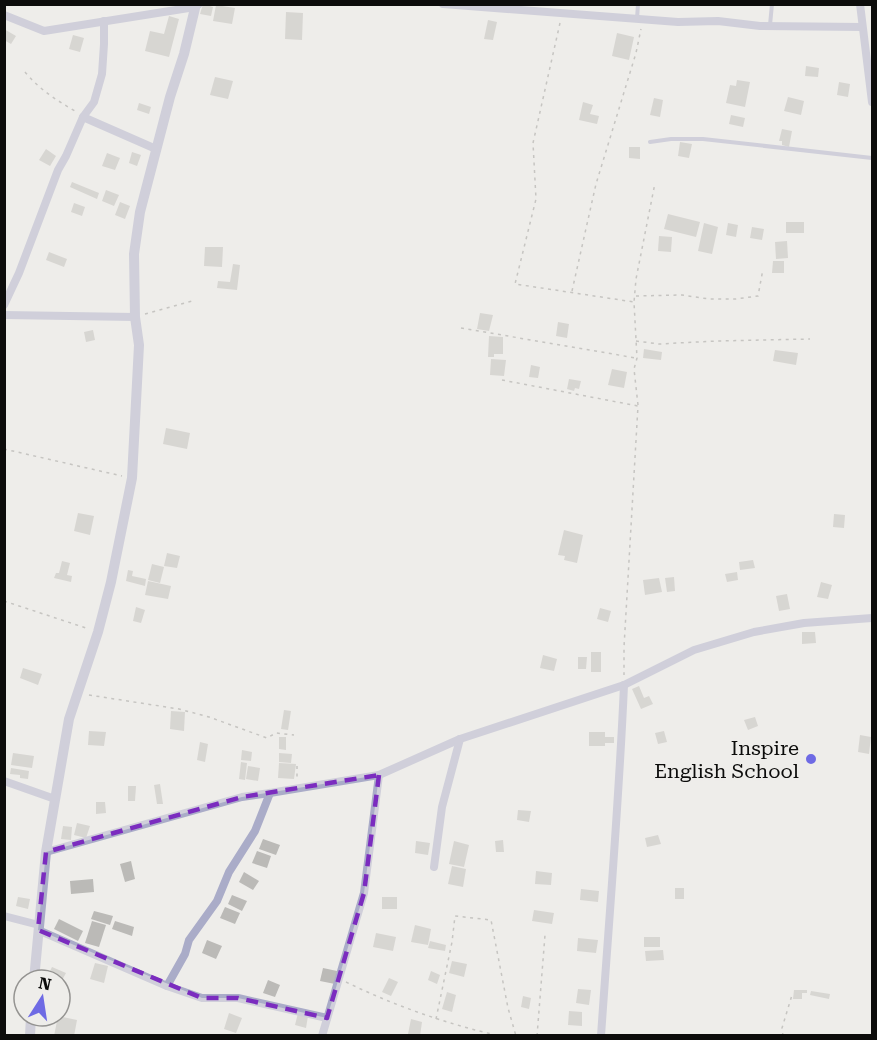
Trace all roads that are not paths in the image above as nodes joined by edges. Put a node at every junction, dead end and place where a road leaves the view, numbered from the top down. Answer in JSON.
{"nodes":[{"id":1,"x":443,"y":4,"type":"edge"},
{"id":2,"x":638,"y":4,"type":"edge"},
{"id":3,"x":772,"y":4,"type":"edge"},
{"id":4,"x":860,"y":4,"type":"edge"},
{"id":5,"x":196,"y":5,"type":"edge"},
{"id":6,"x":4,"y":15,"type":"edge"},
{"id":7,"x":640,"y":19,"type":"junction"},
{"id":8,"x":104,"y":21,"type":"junction"},
{"id":9,"x":770,"y":26,"type":"junction"},
{"id":10,"x":862,"y":27,"type":"junction"},
{"id":11,"x":873,"y":102,"type":"edge"},
{"id":12,"x":83,"y":117,"type":"junction"},
{"id":13,"x":650,"y":142,"type":"dead end"},
{"id":14,"x":156,"y":149,"type":"junction"},
{"id":15,"x":873,"y":158,"type":"edge"},
{"id":16,"x":4,"y":304,"type":"edge"},
{"id":17,"x":4,"y":315,"type":"edge"},
{"id":18,"x":135,"y":317,"type":"junction"},
{"id":19,"x":873,"y":618,"type":"edge"},
{"id":20,"x":624,"y":685,"type":"junction"},
{"id":21,"x":460,"y":739,"type":"junction"},
{"id":22,"x":379,"y":775,"type":"junction"},
{"id":23,"x":4,"y":782,"type":"edge"},
{"id":24,"x":270,"y":794,"type":"junction"},
{"id":25,"x":56,"y":799,"type":"junction"},
{"id":26,"x":46,"y":852,"type":"junction"},
{"id":27,"x":434,"y":867,"type":"dead end"},
{"id":28,"x":4,"y":916,"type":"edge"},
{"id":29,"x":39,"y":927,"type":"junction"},
{"id":30,"x":35,"y":968,"type":"edge"},
{"id":31,"x":167,"y":986,"type":"junction"},
{"id":32,"x":327,"y":1018,"type":"junction"},
{"id":33,"x":322,"y":1035,"type":"edge"},
{"id":34,"x":601,"y":1035,"type":"edge"}],
"edges":[{"from":1,"to":7,"type":"street"},
{"from":2,"to":7,"type":"lane"},
{"from":3,"to":9,"type":"lane"},
{"from":4,"to":10,"type":"street"},
{"from":5,"to":8,"type":"street"},
{"from":5,"to":14,"type":"street"},
{"from":6,"to":8,"type":"street"},
{"from":7,"to":9,"type":"street"},
{"from":8,"to":12,"type":"street"},
{"from":9,"to":10,"type":"street"},
{"from":10,"to":11,"type":"street"},
{"from":12,"to":14,"type":"street"},
{"from":12,"to":16,"type":"street"},
{"from":13,"to":15,"type":"lane"},
{"from":14,"to":18,"type":"street"},
{"from":17,"to":18,"type":"street"},
{"from":18,"to":25,"type":"street"},
{"from":19,"to":20,"type":"street"},
{"from":20,"to":21,"type":"street"},
{"from":20,"to":34,"type":"street"},
{"from":21,"to":22,"type":"street"},
{"from":21,"to":27,"type":"street"},
{"from":22,"to":24,"type":"street"},
{"from":22,"to":32,"type":"street"},
{"from":23,"to":25,"type":"street"},
{"from":24,"to":26,"type":"street"},
{"from":24,"to":31,"type":"street"},
{"from":25,"to":26,"type":"street"},
{"from":26,"to":29,"type":"street"},
{"from":28,"to":29,"type":"street"},
{"from":29,"to":30,"type":"street"},
{"from":29,"to":31,"type":"street"},
{"from":31,"to":32,"type":"street"},
{"from":32,"to":33,"type":"street"}]}
